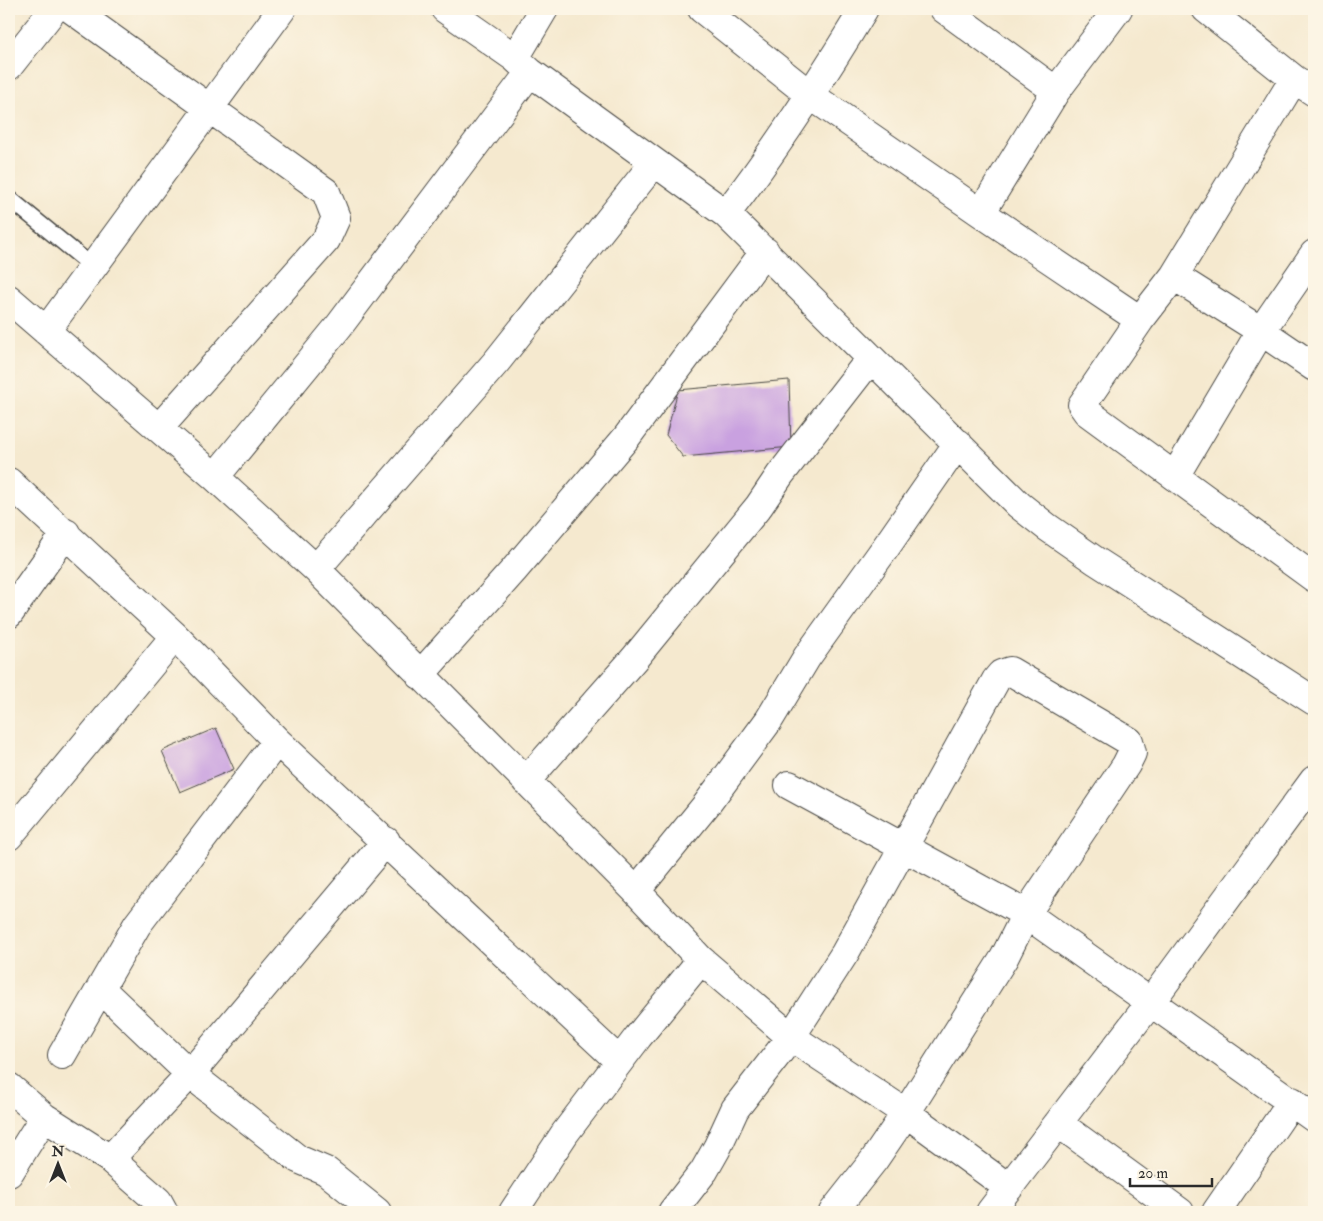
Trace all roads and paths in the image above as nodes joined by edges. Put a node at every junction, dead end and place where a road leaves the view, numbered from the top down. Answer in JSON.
{"nodes":[{"id":1,"x":54,"y":9,"type":"edge"},
{"id":2,"x":71,"y":9,"type":"edge"},
{"id":3,"x":282,"y":9,"type":"edge"},
{"id":4,"x":445,"y":9,"type":"edge"},
{"id":5,"x":544,"y":9,"type":"edge"},
{"id":6,"x":702,"y":9,"type":"edge"},
{"id":7,"x":864,"y":9,"type":"edge"},
{"id":8,"x":944,"y":9,"type":"edge"},
{"id":9,"x":1118,"y":9,"type":"edge"},
{"id":10,"x":1206,"y":9,"type":"edge"},
{"id":11,"x":523,"y":65,"type":"junction"},
{"id":12,"x":9,"y":66,"type":"edge"},
{"id":13,"x":1304,"y":85,"type":"edge"},
{"id":14,"x":1056,"y":90,"type":"junction"},
{"id":15,"x":810,"y":95,"type":"junction"},
{"id":16,"x":210,"y":108,"type":"junction"},
{"id":17,"x":654,"y":162,"type":"junction"},
{"id":18,"x":9,"y":198,"type":"edge"},
{"id":19,"x":980,"y":213,"type":"junction"},
{"id":20,"x":726,"y":214,"type":"junction"},
{"id":21,"x":765,"y":252,"type":"junction"},
{"id":22,"x":1314,"y":254,"type":"edge"},
{"id":23,"x":93,"y":267,"type":"junction"},
{"id":24,"x":1174,"y":276,"type":"junction"},
{"id":25,"x":11,"y":305,"type":"edge"},
{"id":26,"x":1140,"y":320,"type":"junction"},
{"id":27,"x":46,"y":331,"type":"junction"},
{"id":28,"x":1261,"y":331,"type":"junction"},
{"id":29,"x":871,"y":358,"type":"junction"},
{"id":30,"x":1314,"y":367,"type":"edge"},
{"id":31,"x":159,"y":428,"type":"junction"},
{"id":32,"x":958,"y":443,"type":"junction"},
{"id":33,"x":215,"y":476,"type":"junction"},
{"id":34,"x":1176,"y":476,"type":"junction"},
{"id":35,"x":9,"y":482,"type":"edge"},
{"id":36,"x":66,"y":533,"type":"junction"},
{"id":37,"x":316,"y":569,"type":"junction"},
{"id":38,"x":1312,"y":571,"type":"edge"},
{"id":39,"x":9,"y":614,"type":"edge"},
{"id":40,"x":176,"y":636,"type":"junction"},
{"id":41,"x":420,"y":674,"type":"junction"},
{"id":42,"x":1314,"y":701,"type":"edge"},
{"id":43,"x":277,"y":741,"type":"junction"},
{"id":44,"x":1314,"y":780,"type":"edge"},
{"id":45,"x":526,"y":781,"type":"junction"},
{"id":46,"x":789,"y":785,"type":"dead end"},
{"id":47,"x":9,"y":836,"type":"edge"},
{"id":48,"x":386,"y":841,"type":"junction"},
{"id":49,"x":904,"y":846,"type":"junction"},
{"id":50,"x":636,"y":891,"type":"junction"},
{"id":51,"x":1026,"y":914,"type":"junction"},
{"id":52,"x":701,"y":960,"type":"junction"},
{"id":53,"x":101,"y":989,"type":"junction"},
{"id":54,"x":1150,"y":1003,"type":"junction"},
{"id":55,"x":791,"y":1037,"type":"junction"},
{"id":56,"x":62,"y":1055,"type":"dead end"},
{"id":57,"x":619,"y":1061,"type":"junction"},
{"id":58,"x":190,"y":1074,"type":"junction"},
{"id":59,"x":9,"y":1087,"type":"edge"},
{"id":60,"x":1292,"y":1101,"type":"junction"},
{"id":61,"x":906,"y":1113,"type":"junction"},
{"id":62,"x":44,"y":1117,"type":"junction"},
{"id":63,"x":1314,"y":1118,"type":"edge"},
{"id":64,"x":1058,"y":1123,"type":"junction"},
{"id":65,"x":110,"y":1159,"type":"junction"},
{"id":66,"x":9,"y":1173,"type":"edge"},
{"id":67,"x":1009,"y":1188,"type":"junction"},
{"id":68,"x":164,"y":1212,"type":"edge"},
{"id":69,"x":377,"y":1212,"type":"edge"},
{"id":70,"x":513,"y":1212,"type":"edge"},
{"id":71,"x":672,"y":1212,"type":"edge"},
{"id":72,"x":833,"y":1212,"type":"edge"},
{"id":73,"x":990,"y":1212,"type":"edge"},
{"id":74,"x":1180,"y":1212,"type":"edge"},
{"id":75,"x":1216,"y":1212,"type":"edge"}],
"edges":[{"from":1,"to":12,"type":"street"},
{"from":2,"to":16,"type":"street"},
{"from":3,"to":16,"type":"street"},
{"from":4,"to":11,"type":"street"},
{"from":5,"to":11,"type":"street"},
{"from":6,"to":15,"type":"street"},
{"from":7,"to":15,"type":"street"},
{"from":8,"to":14,"type":"street"},
{"from":9,"to":14,"type":"street"},
{"from":10,"to":13,"type":"street"},
{"from":11,"to":17,"type":"street"},
{"from":11,"to":33,"type":"street"},
{"from":13,"to":24,"type":"street"},
{"from":14,"to":19,"type":"street"},
{"from":15,"to":19,"type":"street"},
{"from":15,"to":20,"type":"street"},
{"from":16,"to":23,"type":"street"},
{"from":16,"to":31,"type":"street"},
{"from":17,"to":20,"type":"street"},
{"from":17,"to":37,"type":"street"},
{"from":18,"to":23,"type":"lane"},
{"from":19,"to":26,"type":"street"},
{"from":20,"to":21,"type":"street"},
{"from":21,"to":29,"type":"street"},
{"from":21,"to":41,"type":"street"},
{"from":22,"to":28,"type":"street"},
{"from":23,"to":27,"type":"street"},
{"from":24,"to":26,"type":"street"},
{"from":24,"to":28,"type":"street"},
{"from":25,"to":27,"type":"street"},
{"from":26,"to":34,"type":"street"},
{"from":27,"to":31,"type":"street"},
{"from":28,"to":30,"type":"street"},
{"from":28,"to":34,"type":"street"},
{"from":29,"to":32,"type":"street"},
{"from":29,"to":45,"type":"street"},
{"from":31,"to":33,"type":"street"},
{"from":32,"to":42,"type":"street"},
{"from":32,"to":50,"type":"street"},
{"from":33,"to":37,"type":"street"},
{"from":34,"to":38,"type":"street"},
{"from":35,"to":36,"type":"street"},
{"from":36,"to":39,"type":"street"},
{"from":36,"to":40,"type":"street"},
{"from":37,"to":41,"type":"street"},
{"from":40,"to":43,"type":"street"},
{"from":40,"to":47,"type":"street"},
{"from":41,"to":45,"type":"street"},
{"from":43,"to":48,"type":"street"},
{"from":43,"to":53,"type":"street"},
{"from":44,"to":54,"type":"street"},
{"from":45,"to":50,"type":"street"},
{"from":46,"to":49,"type":"street"},
{"from":48,"to":57,"type":"street"},
{"from":48,"to":58,"type":"street"},
{"from":49,"to":51,"type":"street"},
{"from":49,"to":51,"type":"street"},
{"from":49,"to":55,"type":"street"},
{"from":50,"to":52,"type":"street"},
{"from":51,"to":54,"type":"street"},
{"from":51,"to":61,"type":"street"},
{"from":52,"to":55,"type":"street"},
{"from":52,"to":57,"type":"street"},
{"from":53,"to":56,"type":"street"},
{"from":53,"to":58,"type":"street"},
{"from":54,"to":60,"type":"street"},
{"from":54,"to":64,"type":"street"},
{"from":55,"to":61,"type":"street"},
{"from":55,"to":71,"type":"street"},
{"from":57,"to":70,"type":"street"},
{"from":58,"to":65,"type":"street"},
{"from":58,"to":69,"type":"street"},
{"from":59,"to":62,"type":"street"},
{"from":60,"to":63,"type":"street"},
{"from":60,"to":75,"type":"street"},
{"from":61,"to":67,"type":"street"},
{"from":61,"to":72,"type":"street"},
{"from":62,"to":65,"type":"street"},
{"from":62,"to":66,"type":"street"},
{"from":64,"to":67,"type":"street"},
{"from":64,"to":74,"type":"street"},
{"from":65,"to":68,"type":"street"},
{"from":67,"to":73,"type":"street"}]}
